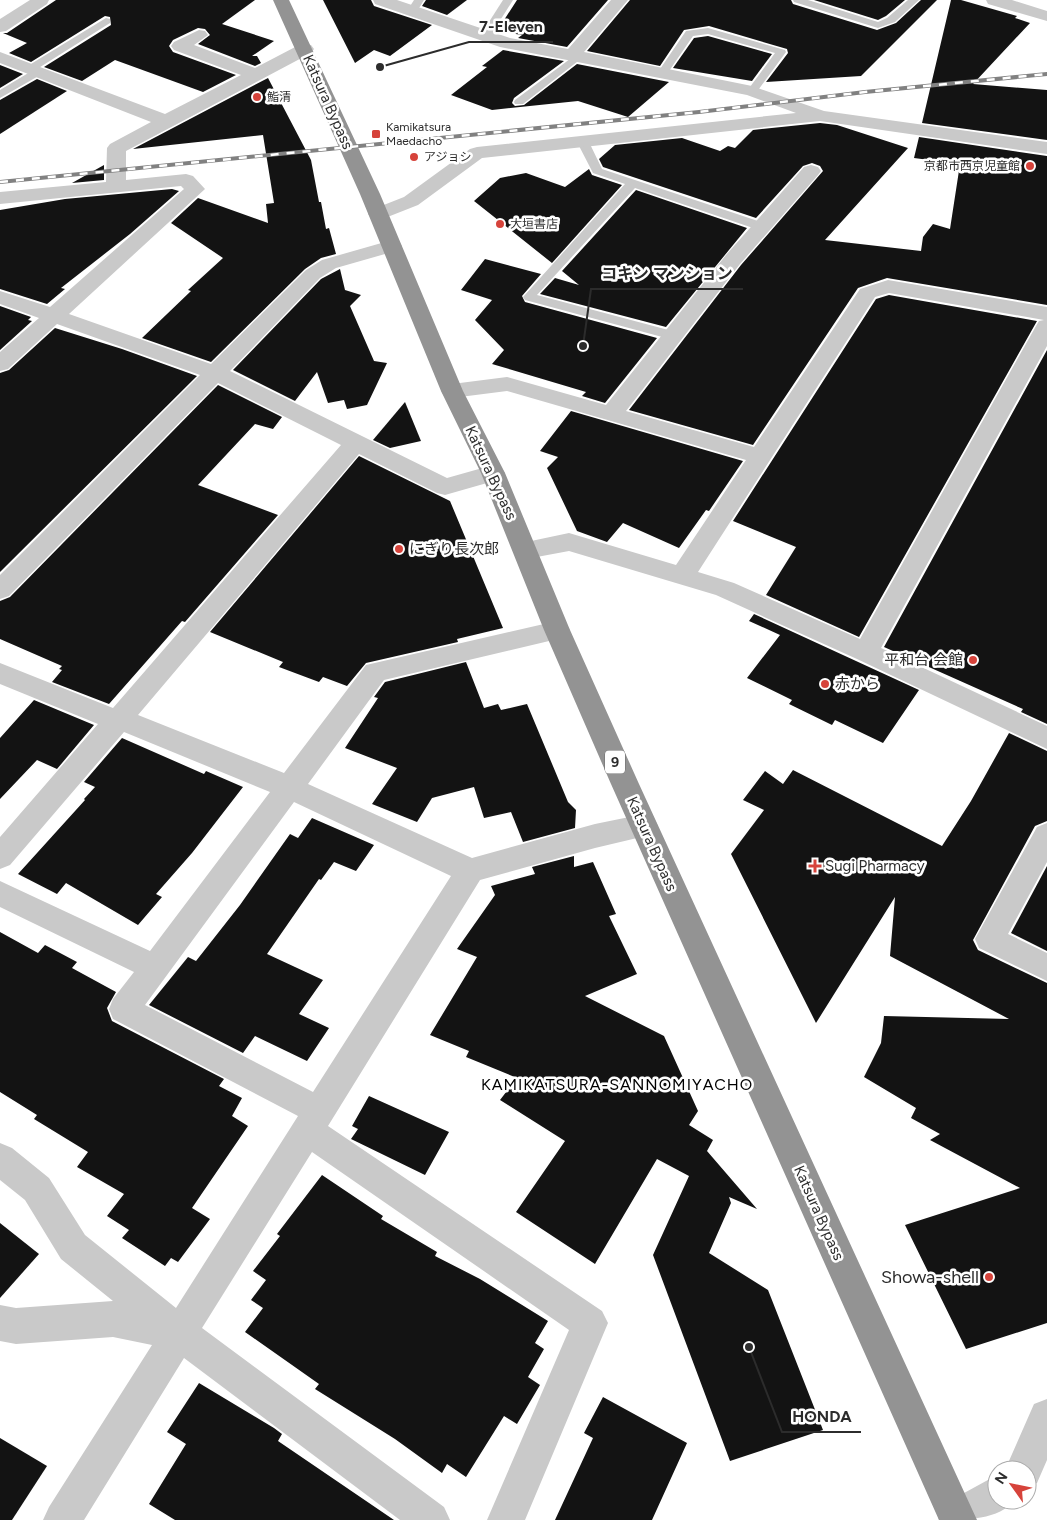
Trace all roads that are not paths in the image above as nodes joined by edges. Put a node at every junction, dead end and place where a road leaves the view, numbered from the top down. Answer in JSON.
{"nodes":[{"id":1,"x":41,"y":0,"type":"edge"},
{"id":2,"x":282,"y":0,"type":"edge"},
{"id":3,"x":381,"y":0,"type":"edge"},
{"id":4,"x":508,"y":0,"type":"edge"},
{"id":5,"x":620,"y":0,"type":"edge"},
{"id":6,"x":798,"y":0,"type":"edge"},
{"id":7,"x":914,"y":0,"type":"edge"},
{"id":8,"x":994,"y":0,"type":"edge"},
{"id":9,"x":415,"y":5,"type":"edge"},
{"id":10,"x":1047,"y":16,"type":"edge"},
{"id":11,"x":106,"y":21,"type":"dead end"},
{"id":12,"x":0,"y":27,"type":"edge"},
{"id":13,"x":199,"y":35,"type":"dead end"},
{"id":14,"x":486,"y":36,"type":"junction"},
{"id":15,"x":305,"y":49,"type":"junction"},
{"id":16,"x":575,"y":55,"type":"junction"},
{"id":17,"x":0,"y":57,"type":"edge"},
{"id":18,"x":34,"y":71,"type":"junction"},
{"id":19,"x":663,"y":72,"type":"junction"},
{"id":20,"x":256,"y":74,"type":"junction"},
{"id":21,"x":752,"y":91,"type":"junction"},
{"id":22,"x":0,"y":95,"type":"edge"},
{"id":23,"x":518,"y":102,"type":"dead end"},
{"id":24,"x":821,"y":116,"type":"junction"},
{"id":25,"x":166,"y":121,"type":"junction"},
{"id":26,"x":583,"y":142,"type":"junction"},
{"id":27,"x":1047,"y":148,"type":"edge"},
{"id":28,"x":811,"y":171,"type":"dead end"},
{"id":29,"x":633,"y":183,"type":"junction"},
{"id":30,"x":116,"y":186,"type":"junction"},
{"id":31,"x":0,"y":198,"type":"edge"},
{"id":32,"x":378,"y":214,"type":"junction"},
{"id":33,"x":760,"y":226,"type":"junction"},
{"id":34,"x":392,"y":246,"type":"junction"},
{"id":35,"x":0,"y":297,"type":"edge"},
{"id":36,"x":1047,"y":314,"type":"edge"},
{"id":37,"x":54,"y":316,"type":"junction"},
{"id":38,"x":1047,"y":326,"type":"edge"},
{"id":39,"x":671,"y":335,"type":"junction"},
{"id":40,"x":0,"y":364,"type":"edge"},
{"id":41,"x":216,"y":373,"type":"junction"},
{"id":42,"x":452,"y":391,"type":"junction"},
{"id":43,"x":612,"y":413,"type":"junction"},
{"id":44,"x":355,"y":444,"type":"junction"},
{"id":45,"x":760,"y":458,"type":"junction"},
{"id":46,"x":493,"y":473,"type":"junction"},
{"id":47,"x":526,"y":550,"type":"junction"},
{"id":48,"x":682,"y":576,"type":"junction"},
{"id":49,"x":0,"y":590,"type":"edge"},
{"id":50,"x":558,"y":630,"type":"junction"},
{"id":51,"x":866,"y":652,"type":"junction"},
{"id":52,"x":0,"y":673,"type":"edge"},
{"id":53,"x":119,"y":720,"type":"junction"},
{"id":54,"x":1047,"y":738,"type":"edge"},
{"id":55,"x":288,"y":787,"type":"junction"},
{"id":56,"x":644,"y":826,"type":"junction"},
{"id":57,"x":1047,"y":835,"type":"edge"},
{"id":58,"x":0,"y":858,"type":"edge"},
{"id":59,"x":470,"y":871,"type":"junction"},
{"id":60,"x":0,"y":893,"type":"edge"},
{"id":61,"x":154,"y":967,"type":"junction"},
{"id":62,"x":1047,"y":968,"type":"edge"},
{"id":63,"x":313,"y":1121,"type":"junction"},
{"id":64,"x":0,"y":1159,"type":"edge"},
{"id":65,"x":0,"y":1324,"type":"edge"},
{"id":66,"x":179,"y":1333,"type":"junction"},
{"id":67,"x":1047,"y":1417,"type":"edge"},
{"id":68,"x":1028,"y":1460,"type":"edge"},
{"id":69,"x":987,"y":1500,"type":"edge"},
{"id":70,"x":958,"y":1518,"type":"edge"},
{"id":71,"x":62,"y":1520,"type":"edge"},
{"id":72,"x":432,"y":1520,"type":"edge"},
{"id":73,"x":506,"y":1520,"type":"edge"}],
"edges":[{"from":1,"to":12,"type":"street"},
{"from":2,"to":15,"type":"highway","name":"Katsura Bypass","number":"9"},
{"from":3,"to":9,"type":"street"},
{"from":4,"to":14,"type":"lane"},
{"from":5,"to":16,"type":"street"},
{"from":6,"to":7,"type":"lane"},
{"from":8,"to":10,"type":"street"},
{"from":9,"to":14,"type":"street"},
{"from":11,"to":18,"type":"lane"},
{"from":13,"to":20,"type":"street"},
{"from":14,"to":16,"type":"street"},
{"from":15,"to":20,"type":"street"},
{"from":15,"to":32,"type":"highway","name":"Katsura Bypass","number":"9"},
{"from":16,"to":19,"type":"street"},
{"from":16,"to":23,"type":"lane"},
{"from":17,"to":18,"type":"street"},
{"from":18,"to":22,"type":"lane"},
{"from":18,"to":25,"type":"street"},
{"from":19,"to":21,"type":"street"},
{"from":19,"to":21,"type":"lane"},
{"from":20,"to":25,"type":"street"},
{"from":21,"to":24,"type":"street"},
{"from":24,"to":26,"type":"street"},
{"from":24,"to":27,"type":"street"},
{"from":25,"to":30,"type":"street"},
{"from":26,"to":29,"type":"lane"},
{"from":26,"to":32,"type":"street"},
{"from":28,"to":33,"type":"street"},
{"from":29,"to":33,"type":"lane"},
{"from":29,"to":39,"type":"lane"},
{"from":30,"to":31,"type":"street"},
{"from":30,"to":37,"type":"street"},
{"from":32,"to":34,"type":"highway","name":"Katsura Bypass","number":"9"},
{"from":33,"to":39,"type":"street"},
{"from":34,"to":41,"type":"street"},
{"from":34,"to":42,"type":"highway","name":"Katsura Bypass","number":"9"},
{"from":35,"to":37,"type":"street"},
{"from":36,"to":45,"type":"street"},
{"from":37,"to":40,"type":"street"},
{"from":37,"to":41,"type":"street"},
{"from":38,"to":51,"type":"street"},
{"from":39,"to":43,"type":"street"},
{"from":41,"to":44,"type":"street"},
{"from":41,"to":49,"type":"street"},
{"from":42,"to":43,"type":"street"},
{"from":42,"to":46,"type":"highway","name":"Katsura Bypass","number":"9"},
{"from":43,"to":45,"type":"street"},
{"from":44,"to":46,"type":"street"},
{"from":44,"to":53,"type":"street"},
{"from":45,"to":48,"type":"street"},
{"from":46,"to":47,"type":"highway","name":"Katsura Bypass","number":"9"},
{"from":47,"to":48,"type":"street"},
{"from":47,"to":50,"type":"highway","name":"Katsura Bypass","number":"9"},
{"from":48,"to":51,"type":"street"},
{"from":50,"to":55,"type":"street"},
{"from":50,"to":56,"type":"highway","name":"Katsura Bypass","number":"9"},
{"from":51,"to":54,"type":"street"},
{"from":52,"to":53,"type":"street"},
{"from":53,"to":55,"type":"street"},
{"from":53,"to":58,"type":"street"},
{"from":55,"to":59,"type":"street"},
{"from":55,"to":61,"type":"street"},
{"from":56,"to":59,"type":"street"},
{"from":56,"to":70,"type":"highway","name":"Katsura Bypass","number":"9"},
{"from":57,"to":62,"type":"street"},
{"from":59,"to":63,"type":"street"},
{"from":60,"to":61,"type":"street"},
{"from":61,"to":63,"type":"street"},
{"from":63,"to":66,"type":"street"},
{"from":63,"to":73,"type":"street"},
{"from":64,"to":66,"type":"street"},
{"from":65,"to":66,"type":"street"},
{"from":66,"to":71,"type":"street"},
{"from":66,"to":72,"type":"street"},
{"from":67,"to":68,"type":"street"},
{"from":69,"to":70,"type":"street"}]}
